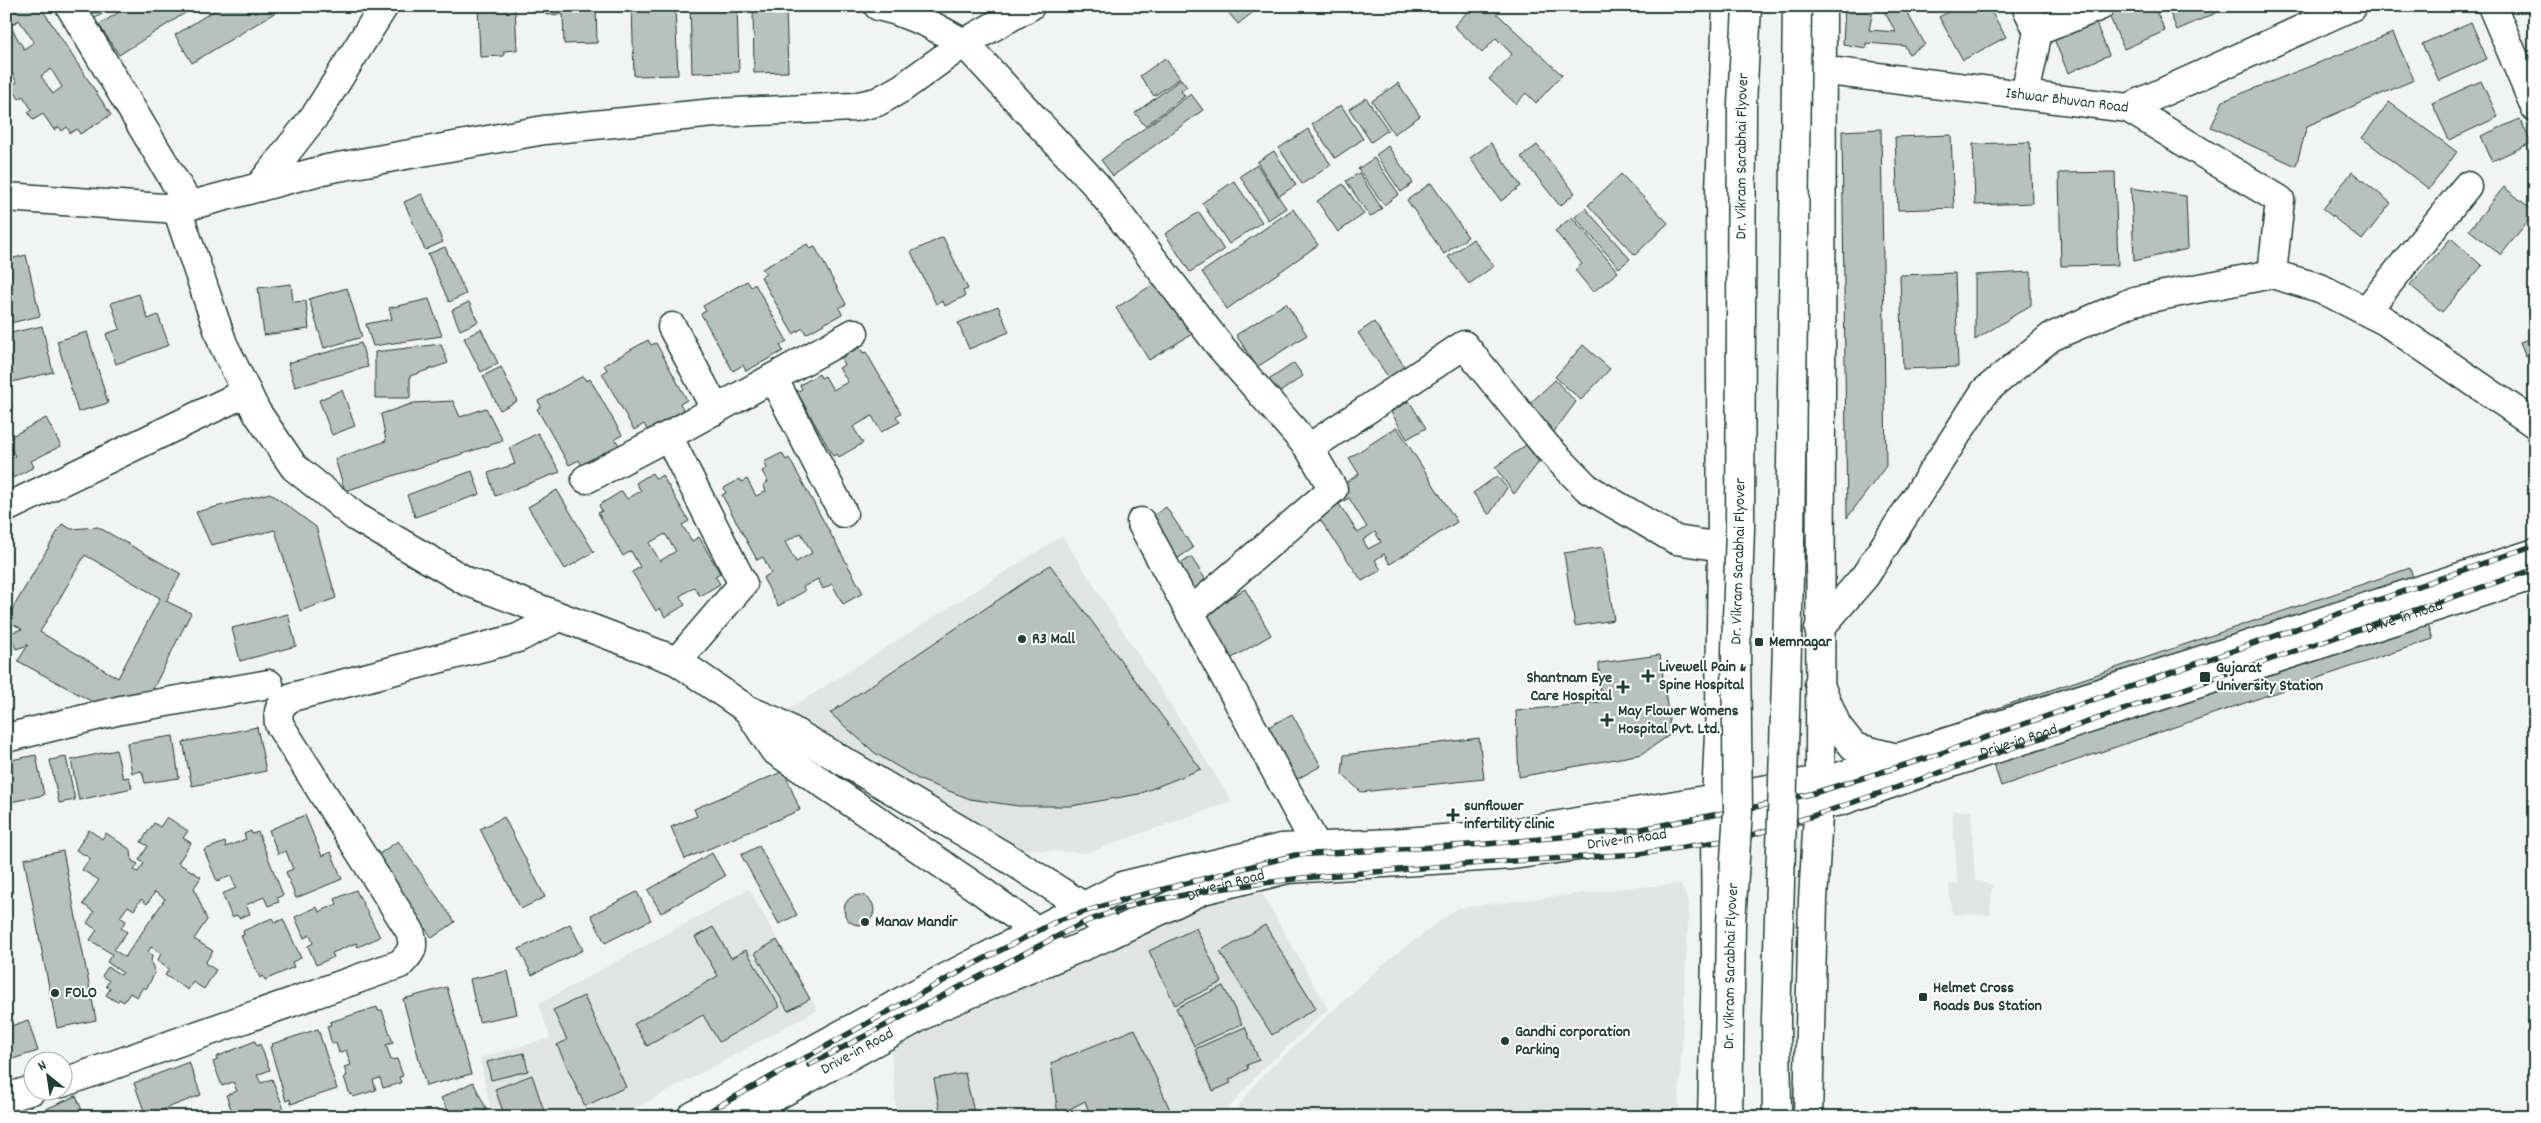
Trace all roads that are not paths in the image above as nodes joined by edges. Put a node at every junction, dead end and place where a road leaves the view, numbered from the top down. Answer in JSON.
{"nodes":[{"id":1,"x":70,"y":6,"type":"edge"},
{"id":2,"x":384,"y":6,"type":"edge"},
{"id":3,"x":878,"y":6,"type":"edge"},
{"id":4,"x":1030,"y":6,"type":"edge"},
{"id":5,"x":1726,"y":6,"type":"edge"},
{"id":6,"x":1746,"y":6,"type":"edge"},
{"id":7,"x":1797,"y":6,"type":"edge"},
{"id":8,"x":1822,"y":6,"type":"edge"},
{"id":9,"x":2026,"y":6,"type":"edge"},
{"id":10,"x":2100,"y":6,"type":"edge"},
{"id":11,"x":2352,"y":6,"type":"edge"},
{"id":12,"x":2492,"y":6,"type":"edge"},
{"id":13,"x":2038,"y":31,"type":"junction"},
{"id":14,"x":964,"y":43,"type":"junction"},
{"id":15,"x":1820,"y":70,"type":"junction"},
{"id":16,"x":2024,"y":95,"type":"junction"},
{"id":17,"x":2535,"y":107,"type":"edge"},
{"id":18,"x":2128,"y":108,"type":"junction"},
{"id":19,"x":2467,"y":186,"type":"dead end"},
{"id":20,"x":259,"y":187,"type":"junction"},
{"id":21,"x":6,"y":197,"type":"edge"},
{"id":22,"x":183,"y":207,"type":"junction"},
{"id":23,"x":2272,"y":274,"type":"junction"},
{"id":24,"x":2366,"y":311,"type":"junction"},
{"id":25,"x":672,"y":327,"type":"dead end"},
{"id":26,"x":854,"y":333,"type":"dead end"},
{"id":27,"x":773,"y":378,"type":"junction"},
{"id":28,"x":246,"y":392,"type":"junction"},
{"id":29,"x":716,"y":410,"type":"junction"},
{"id":30,"x":2535,"y":424,"type":"edge"},
{"id":31,"x":668,"y":436,"type":"junction"},
{"id":32,"x":1309,"y":448,"type":"junction"},
{"id":33,"x":586,"y":478,"type":"dead end"},
{"id":34,"x":6,"y":508,"type":"edge"},
{"id":35,"x":842,"y":512,"type":"dead end"},
{"id":36,"x":1141,"y":522,"type":"dead end"},
{"id":37,"x":1722,"y":547,"type":"junction"},
{"id":38,"x":2535,"y":553,"type":"edge"},
{"id":39,"x":2535,"y":575,"type":"edge"},
{"id":40,"x":1190,"y":612,"type":"junction"},
{"id":41,"x":559,"y":617,"type":"junction"},
{"id":42,"x":1819,"y":629,"type":"junction"},
{"id":43,"x":676,"y":661,"type":"junction"},
{"id":44,"x":1819,"y":683,"type":"junction"},
{"id":45,"x":269,"y":684,"type":"dead end"},
{"id":46,"x":748,"y":710,"type":"junction"},
{"id":47,"x":6,"y":738,"type":"edge"},
{"id":48,"x":1897,"y":758,"type":"junction"},
{"id":49,"x":1819,"y":793,"type":"junction"},
{"id":50,"x":1716,"y":797,"type":"junction"},
{"id":51,"x":1715,"y":825,"type":"junction"},
{"id":52,"x":1317,"y":847,"type":"junction"},
{"id":53,"x":1083,"y":906,"type":"junction"},
{"id":54,"x":1034,"y":930,"type":"junction"},
{"id":55,"x":1113,"y":932,"type":"junction"},
{"id":56,"x":1059,"y":956,"type":"junction"},
{"id":57,"x":72,"y":1079,"type":"edge"},
{"id":58,"x":22,"y":1093,"type":"edge"},
{"id":59,"x":6,"y":1098,"type":"edge"},
{"id":60,"x":691,"y":1117,"type":"edge"},
{"id":61,"x":738,"y":1117,"type":"edge"},
{"id":62,"x":1712,"y":1117,"type":"edge"},
{"id":63,"x":1728,"y":1117,"type":"edge"},
{"id":64,"x":1777,"y":1117,"type":"edge"},
{"id":65,"x":1808,"y":1117,"type":"edge"}],
"edges":[{"from":1,"to":22,"type":"street"},
{"from":2,"to":20,"type":"street"},
{"from":3,"to":14,"type":"street"},
{"from":4,"to":14,"type":"street"},
{"from":5,"to":37,"type":"street"},
{"from":6,"to":63,"type":"street","name":"Dr. Vikram Sarabhai Flyover","bridge":true},
{"from":7,"to":64,"type":"street","bridge":true},
{"from":8,"to":15,"type":"street"},
{"from":9,"to":13,"type":"street"},
{"from":10,"to":13,"type":"street"},
{"from":11,"to":18,"type":"street","name":"Ishwar Bhuvan Road"},
{"from":12,"to":17,"type":"street"},
{"from":13,"to":16,"type":"street"},
{"from":14,"to":20,"type":"street"},
{"from":14,"to":32,"type":"street"},
{"from":15,"to":16,"type":"street","name":"Ishwar Bhuvan Road"},
{"from":15,"to":42,"type":"street"},
{"from":16,"to":18,"type":"street","name":"Ishwar Bhuvan Road"},
{"from":18,"to":23,"type":"street"},
{"from":19,"to":24,"type":"street"},
{"from":20,"to":22,"type":"street"},
{"from":21,"to":22,"type":"street"},
{"from":22,"to":28,"type":"street"},
{"from":23,"to":24,"type":"street"},
{"from":23,"to":42,"type":"street"},
{"from":24,"to":30,"type":"street"},
{"from":25,"to":29,"type":"street"},
{"from":26,"to":27,"type":"street"},
{"from":27,"to":29,"type":"street"},
{"from":27,"to":35,"type":"street"},
{"from":28,"to":34,"type":"street"},
{"from":28,"to":41,"type":"street"},
{"from":29,"to":31,"type":"street"},
{"from":31,"to":33,"type":"street"},
{"from":31,"to":43,"type":"street"},
{"from":32,"to":37,"type":"street"},
{"from":32,"to":40,"type":"street"},
{"from":36,"to":40,"type":"street"},
{"from":37,"to":50,"type":"street"},
{"from":38,"to":48,"type":"street"},
{"from":39,"to":49,"type":"street","name":"Drive-in Road"},
{"from":40,"to":52,"type":"street"},
{"from":41,"to":43,"type":"street"},
{"from":41,"to":57,"type":"street"},
{"from":42,"to":44,"type":"street"},
{"from":43,"to":46,"type":"street"},
{"from":44,"to":48,"type":"street"},
{"from":44,"to":49,"type":"street"},
{"from":45,"to":47,"type":"street"},
{"from":46,"to":53,"type":"street"},
{"from":46,"to":54,"type":"street"},
{"from":48,"to":49,"type":"street"},
{"from":49,"to":50,"type":"street","name":"Drive-in Road"},
{"from":49,"to":51,"type":"street","name":"Drive-in Road"},
{"from":49,"to":65,"type":"street"},
{"from":50,"to":51,"type":"street"},
{"from":50,"to":52,"type":"street","name":"Drive-in Road"},
{"from":51,"to":55,"type":"street","name":"Drive-in Road"},
{"from":51,"to":62,"type":"street"},
{"from":52,"to":53,"type":"street","name":"Drive-in Road"},
{"from":53,"to":54,"type":"street","name":"Drive-in Road"},
{"from":53,"to":55,"type":"street"},
{"from":54,"to":56,"type":"street"},
{"from":54,"to":60,"type":"street","name":"Drive-in Road"},
{"from":55,"to":56,"type":"street","name":"Drive-in Road"},
{"from":56,"to":61,"type":"street","name":"Drive-in Road"},
{"from":58,"to":59,"type":"street"}]}
